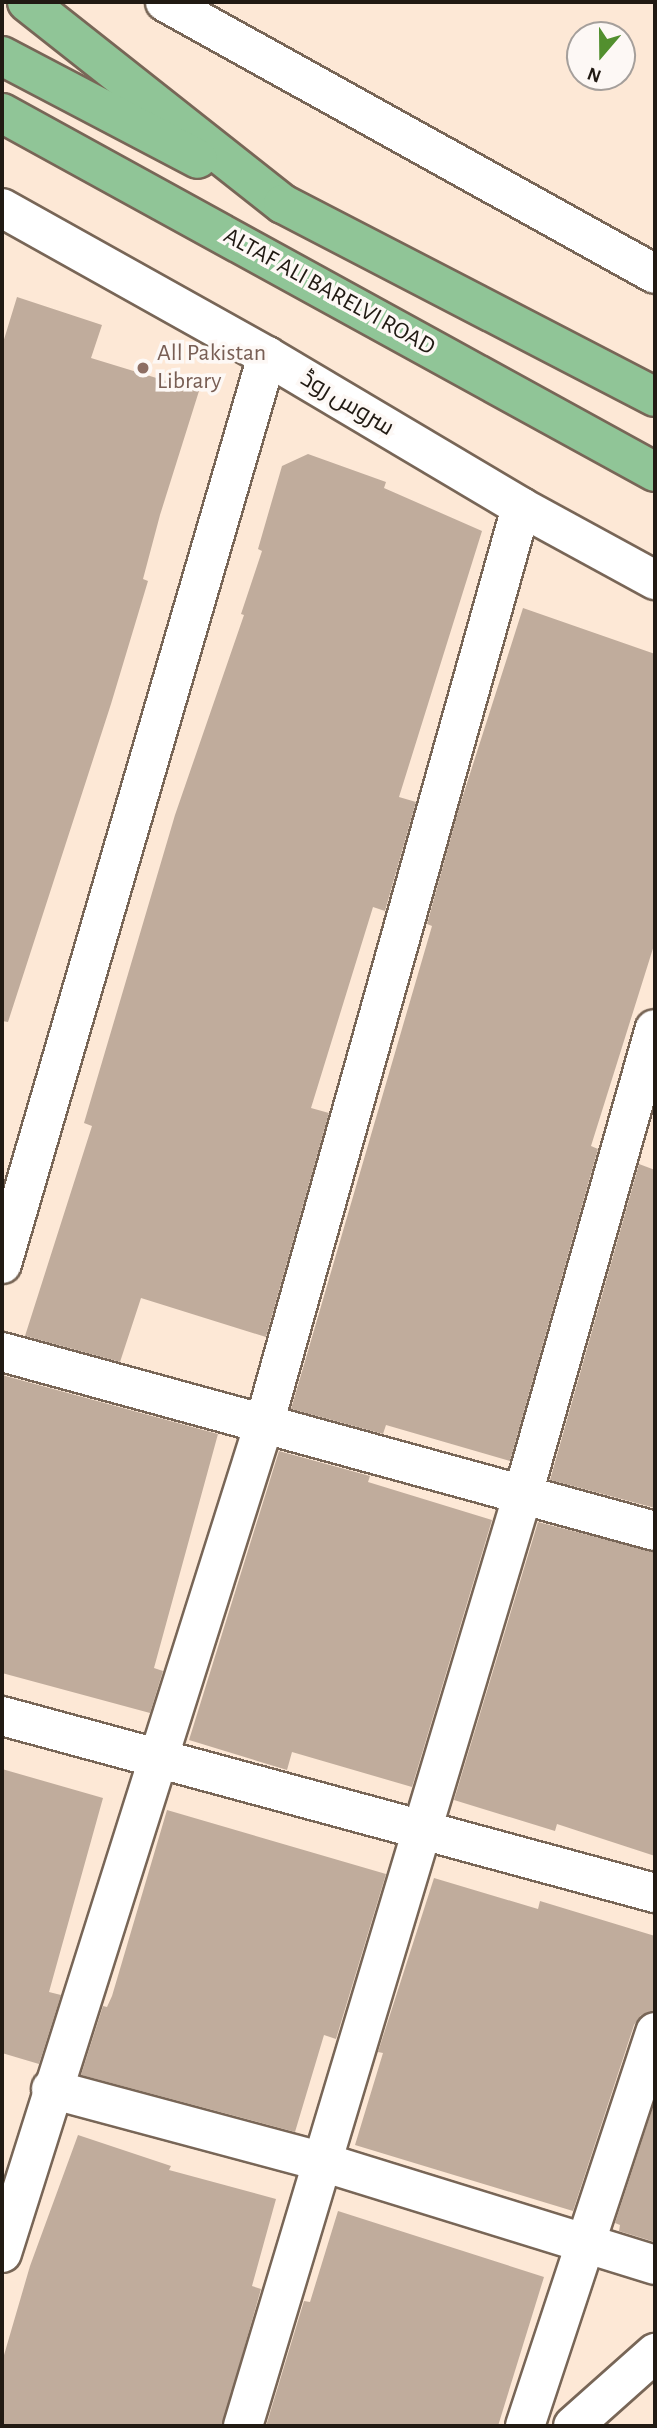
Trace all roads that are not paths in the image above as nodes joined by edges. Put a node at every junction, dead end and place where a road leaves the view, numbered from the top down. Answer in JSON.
{"nodes":[{"id":1,"x":28,"y":2,"type":"edge"},
{"id":2,"x":165,"y":2,"type":"edge"},
{"id":3,"x":2,"y":56,"type":"edge"},
{"id":4,"x":2,"y":113,"type":"edge"},
{"id":5,"x":2,"y":132,"type":"edge"},
{"id":6,"x":98,"y":164,"type":"junction"},
{"id":7,"x":283,"y":204,"type":"junction"},
{"id":8,"x":3,"y":213,"type":"edge"},
{"id":9,"x":655,"y":274,"type":"edge"},
{"id":10,"x":267,"y":356,"type":"junction"},
{"id":11,"x":655,"y":397,"type":"edge"},
{"id":12,"x":655,"y":472,"type":"edge"},
{"id":13,"x":521,"y":507,"type":"junction"},
{"id":14,"x":655,"y":580,"type":"edge"},
{"id":15,"x":655,"y":1029,"type":"edge"},
{"id":16,"x":2,"y":1264,"type":"edge"},
{"id":17,"x":2,"y":1352,"type":"edge"},
{"id":18,"x":265,"y":1421,"type":"junction"},
{"id":19,"x":523,"y":1494,"type":"junction"},
{"id":20,"x":655,"y":1531,"type":"edge"},
{"id":21,"x":2,"y":1716,"type":"edge"},
{"id":22,"x":158,"y":1759,"type":"junction"},
{"id":23,"x":422,"y":1829,"type":"junction"},
{"id":24,"x":655,"y":1893,"type":"edge"},
{"id":25,"x":655,"y":2032,"type":"edge"},
{"id":26,"x":51,"y":2089,"type":"junction"},
{"id":27,"x":319,"y":2161,"type":"junction"},
{"id":28,"x":588,"y":2245,"type":"junction"},
{"id":29,"x":2,"y":2253,"type":"edge"},
{"id":30,"x":655,"y":2265,"type":"edge"},
{"id":31,"x":655,"y":2353,"type":"edge"},
{"id":32,"x":243,"y":2426,"type":"edge"},
{"id":33,"x":525,"y":2426,"type":"edge"},
{"id":34,"x":573,"y":2426,"type":"edge"}],
"edges":[{"from":1,"to":7,"type":"main road"},
{"from":2,"to":9,"type":"street"},
{"from":3,"to":7,"type":"main road"},
{"from":4,"to":6,"type":"main road","name":"ALTAF ALI BARELVI ROAD"},
{"from":5,"to":6,"type":"main road"},
{"from":6,"to":12,"type":"main road","name":"ALTAF ALI BARELVI ROAD"},
{"from":7,"to":11,"type":"main road"},
{"from":8,"to":10,"type":"street","name":"سروس روڈ"},
{"from":10,"to":13,"type":"street","name":"سروس روڈ"},
{"from":10,"to":16,"type":"street"},
{"from":13,"to":14,"type":"street","name":"سروس روڈ"},
{"from":13,"to":18,"type":"street"},
{"from":15,"to":19,"type":"street"},
{"from":17,"to":18,"type":"street"},
{"from":18,"to":19,"type":"street"},
{"from":18,"to":22,"type":"street"},
{"from":19,"to":20,"type":"street"},
{"from":19,"to":23,"type":"street"},
{"from":21,"to":22,"type":"street"},
{"from":22,"to":23,"type":"street"},
{"from":22,"to":26,"type":"street"},
{"from":23,"to":24,"type":"street"},
{"from":23,"to":27,"type":"street"},
{"from":25,"to":28,"type":"street"},
{"from":26,"to":27,"type":"street"},
{"from":26,"to":29,"type":"street"},
{"from":27,"to":28,"type":"street"},
{"from":27,"to":32,"type":"street"},
{"from":28,"to":30,"type":"street"},
{"from":28,"to":33,"type":"street"},
{"from":31,"to":34,"type":"street"}]}
